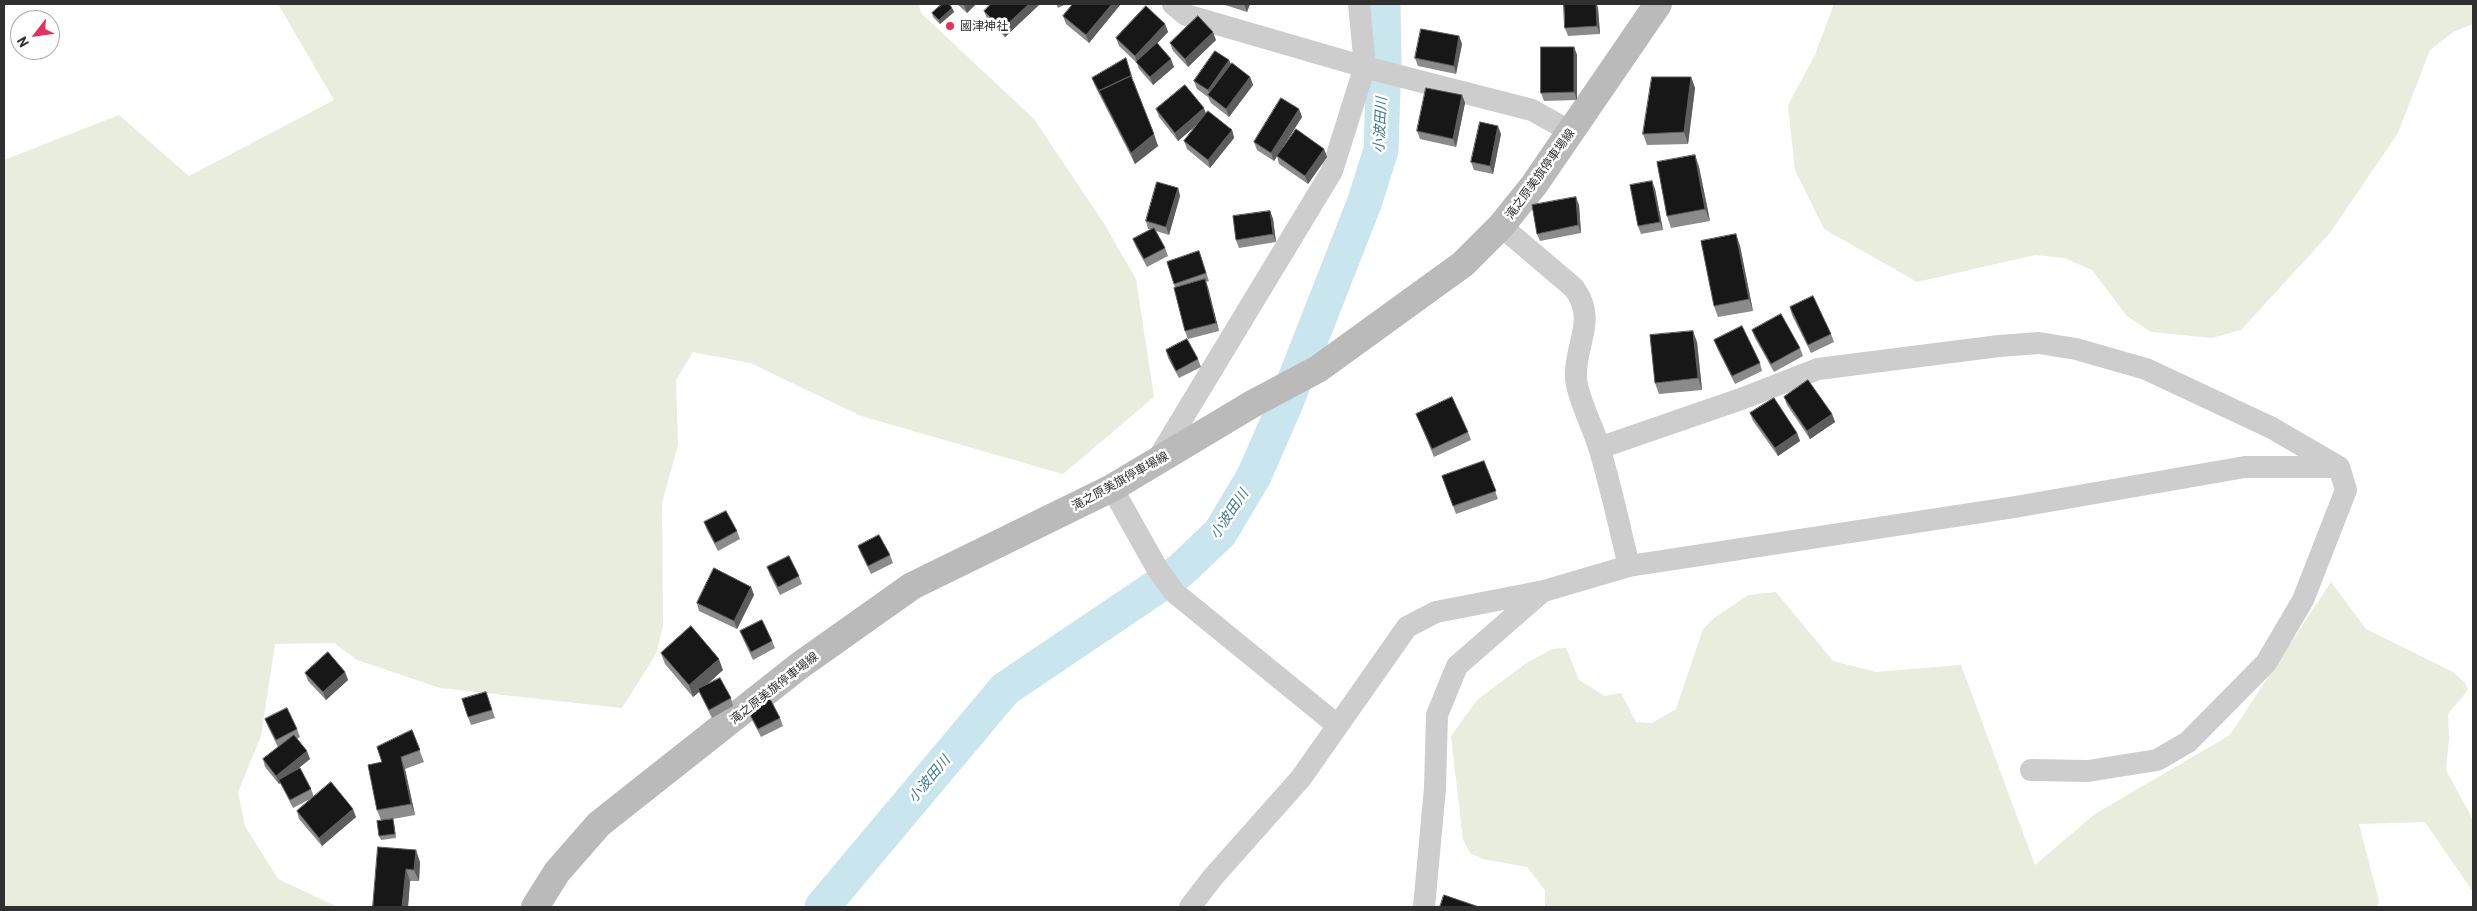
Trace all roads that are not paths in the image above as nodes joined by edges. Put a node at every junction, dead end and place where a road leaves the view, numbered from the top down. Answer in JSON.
{"nodes":[{"id":1,"x":1173,"y":4,"type":"edge"},
{"id":2,"x":1359,"y":4,"type":"edge"},
{"id":3,"x":1658,"y":4,"type":"edge"},
{"id":4,"x":1369,"y":68,"type":"junction"},
{"id":5,"x":1571,"y":132,"type":"junction"},
{"id":6,"x":1501,"y":226,"type":"junction"},
{"id":7,"x":1600,"y":448,"type":"junction"},
{"id":8,"x":1156,"y":462,"type":"junction"},
{"id":9,"x":2339,"y":467,"type":"junction"},
{"id":10,"x":1112,"y":488,"type":"junction"},
{"id":11,"x":1629,"y":566,"type":"junction"},
{"id":12,"x":1544,"y":591,"type":"junction"},
{"id":13,"x":1337,"y":725,"type":"junction"},
{"id":14,"x":2031,"y":770,"type":"dead end"},
{"id":15,"x":535,"y":907,"type":"edge"},
{"id":16,"x":1190,"y":907,"type":"edge"},
{"id":17,"x":1424,"y":907,"type":"edge"}],
"edges":[{"from":1,"to":4,"type":"street"},
{"from":2,"to":4,"type":"street"},
{"from":3,"to":5,"type":"main road","name":"滝之原美旗停車場線"},
{"from":4,"to":5,"type":"street"},
{"from":4,"to":8,"type":"street"},
{"from":5,"to":6,"type":"main road","name":"滝之原美旗停車場線"},
{"from":6,"to":7,"type":"street"},
{"from":6,"to":8,"type":"main road","name":"滝之原美旗停車場線"},
{"from":7,"to":9,"type":"street"},
{"from":7,"to":11,"type":"street"},
{"from":8,"to":10,"type":"main road","name":"滝之原美旗停車場線"},
{"from":9,"to":11,"type":"street"},
{"from":9,"to":14,"type":"street"},
{"from":10,"to":13,"type":"street"},
{"from":10,"to":15,"type":"main road","name":"滝之原美旗停車場線"},
{"from":11,"to":12,"type":"street"},
{"from":12,"to":13,"type":"street"},
{"from":12,"to":17,"type":"street"},
{"from":13,"to":16,"type":"street"}]}
